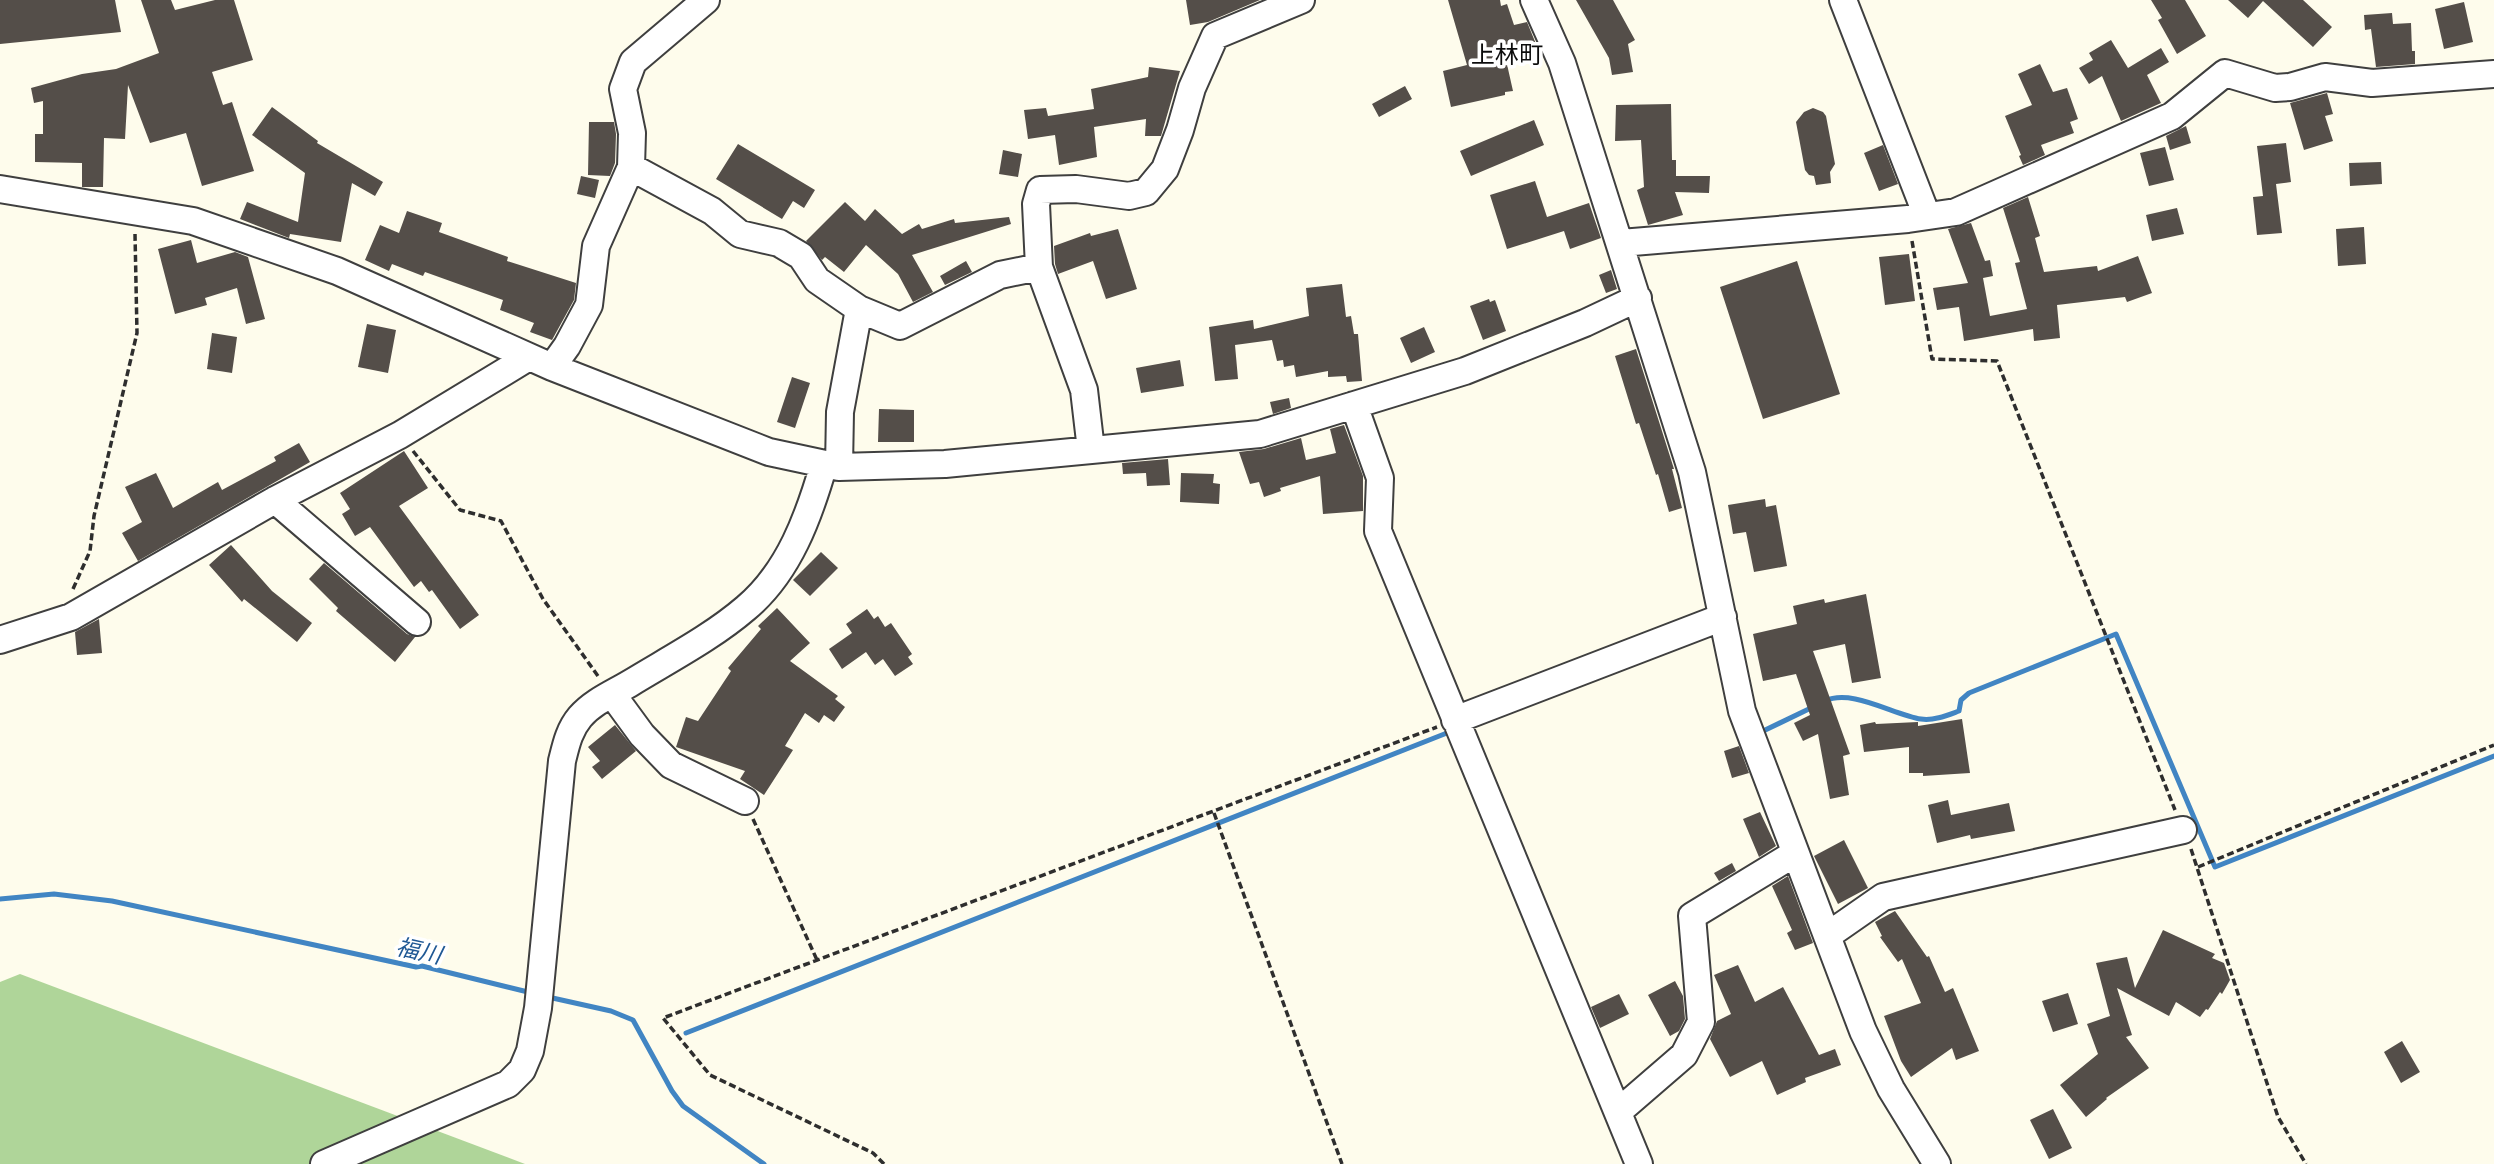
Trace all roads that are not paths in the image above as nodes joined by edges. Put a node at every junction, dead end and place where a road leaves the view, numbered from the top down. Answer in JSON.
{"nodes":[{"id":1,"x":706,"y":0,"type":"edge"},
{"id":2,"x":1301,"y":0,"type":"edge"},
{"id":3,"x":1534,"y":0,"type":"edge"},
{"id":4,"x":1843,"y":0,"type":"edge"},
{"id":5,"x":1260,"y":8,"type":"edge"},
{"id":6,"x":2494,"y":74,"type":"edge"},
{"id":7,"x":631,"y":167,"type":"junction"},
{"id":8,"x":0,"y":189,"type":"edge"},
{"id":9,"x":1918,"y":217,"type":"junction"},
{"id":10,"x":1620,"y":243,"type":"junction"},
{"id":11,"x":1039,"y":267,"type":"junction"},
{"id":12,"x":1638,"y":298,"type":"junction"},
{"id":13,"x":859,"y":309,"type":"junction"},
{"id":14,"x":541,"y":362,"type":"junction"},
{"id":15,"x":1354,"y":405,"type":"junction"},
{"id":16,"x":1091,"y":450,"type":"junction"},
{"id":17,"x":831,"y":465,"type":"junction"},
{"id":18,"x":275,"y":500,"type":"junction"},
{"id":19,"x":1723,"y":617,"type":"junction"},
{"id":20,"x":418,"y":622,"type":"dead end"},
{"id":21,"x":0,"y":640,"type":"edge"},
{"id":22,"x":612,"y":694,"type":"junction"},
{"id":23,"x":1455,"y":720,"type":"junction"},
{"id":24,"x":745,"y":801,"type":"road end"},
{"id":25,"x":2183,"y":830,"type":"road end"},
{"id":26,"x":1794,"y":853,"type":"junction"},
{"id":27,"x":1827,"y":936,"type":"junction"},
{"id":28,"x":1618,"y":1112,"type":"junction"},
{"id":29,"x":324,"y":1164,"type":"edge"},
{"id":30,"x":1639,"y":1164,"type":"edge"},
{"id":31,"x":1937,"y":1164,"type":"edge"}],
"edges":[{"from":1,"to":7,"type":"street"},
{"from":2,"to":5,"type":"street"},
{"from":3,"to":10,"type":"street"},
{"from":4,"to":9,"type":"street"},
{"from":5,"to":11,"type":"street"},
{"from":6,"to":9,"type":"street"},
{"from":7,"to":13,"type":"street"},
{"from":7,"to":14,"type":"street"},
{"from":8,"to":14,"type":"street"},
{"from":9,"to":10,"type":"street"},
{"from":10,"to":12,"type":"street"},
{"from":11,"to":13,"type":"street"},
{"from":11,"to":16,"type":"street"},
{"from":12,"to":15,"type":"street"},
{"from":12,"to":19,"type":"street"},
{"from":13,"to":17,"type":"street"},
{"from":14,"to":17,"type":"street"},
{"from":14,"to":18,"type":"street"},
{"from":15,"to":16,"type":"street"},
{"from":15,"to":23,"type":"street"},
{"from":16,"to":17,"type":"street"},
{"from":17,"to":22,"type":"street"},
{"from":18,"to":20,"type":"street"},
{"from":18,"to":21,"type":"street"},
{"from":19,"to":23,"type":"street"},
{"from":19,"to":26,"type":"street"},
{"from":22,"to":24,"type":"street"},
{"from":22,"to":29,"type":"street"},
{"from":23,"to":28,"type":"street"},
{"from":25,"to":27,"type":"street"},
{"from":26,"to":27,"type":"street"},
{"from":26,"to":28,"type":"street"},
{"from":27,"to":31,"type":"street"},
{"from":28,"to":30,"type":"street"}]}
